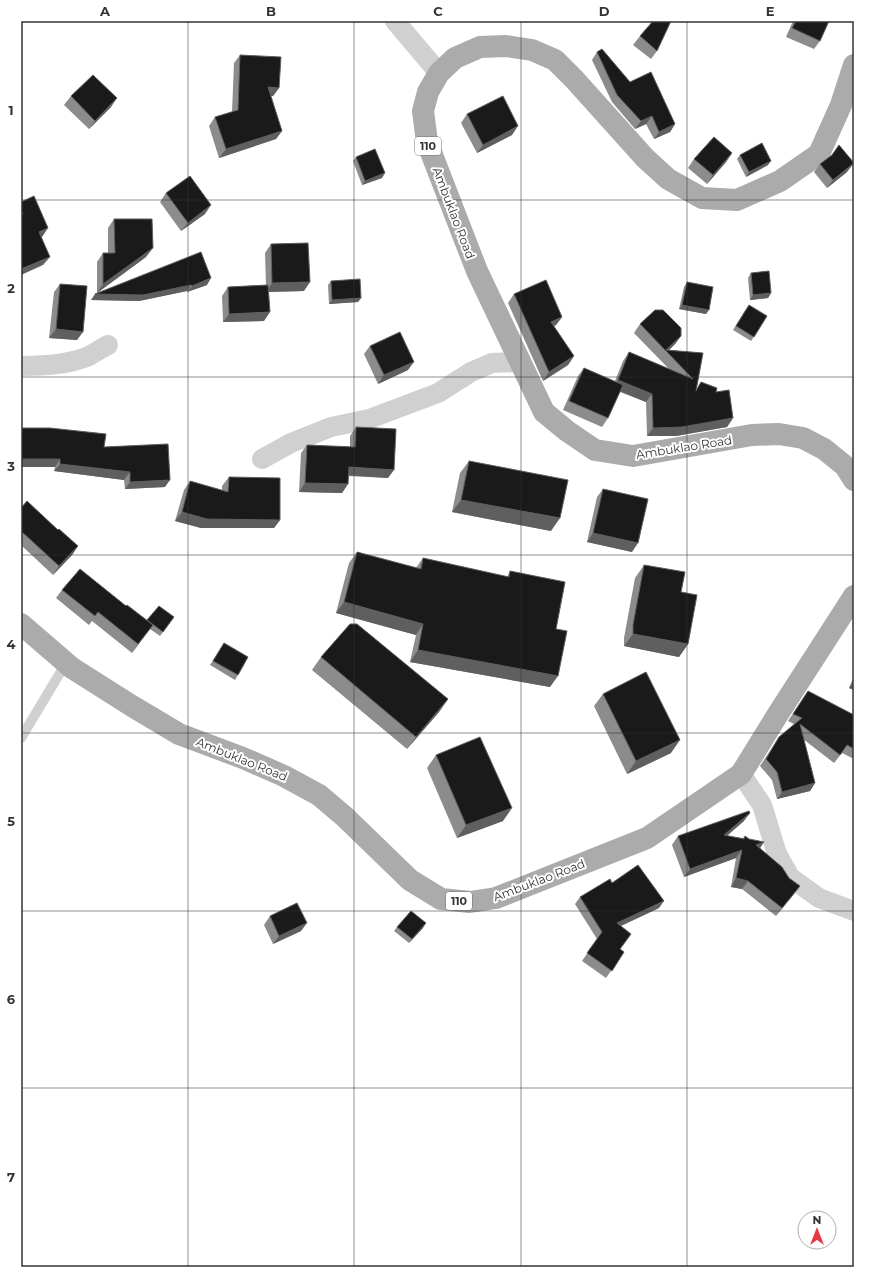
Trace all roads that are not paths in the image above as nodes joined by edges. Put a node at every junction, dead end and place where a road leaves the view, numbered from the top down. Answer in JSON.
{"nodes":[{"id":1,"x":395,"y":21,"type":"edge"},
{"id":2,"x":854,"y":65,"type":"edge"},
{"id":3,"x":439,"y":73,"type":"junction"},
{"id":4,"x":108,"y":345,"type":"dead end"},
{"id":5,"x":520,"y":362,"type":"junction"},
{"id":6,"x":21,"y":366,"type":"edge"},
{"id":7,"x":262,"y":458,"type":"dead end"},
{"id":8,"x":854,"y":480,"type":"edge"},
{"id":9,"x":854,"y":596,"type":"edge"},
{"id":10,"x":21,"y":624,"type":"edge"},
{"id":11,"x":66,"y":664,"type":"junction"},
{"id":12,"x":21,"y":738,"type":"edge"},
{"id":13,"x":741,"y":774,"type":"junction"},
{"id":14,"x":854,"y":911,"type":"edge"}],
"edges":[{"from":1,"to":3,"type":"street"},
{"from":2,"to":3,"type":"main road","name":"Ambuklao Road","number":"110"},
{"from":3,"to":5,"type":"main road","name":"Ambuklao Road","number":"110"},
{"from":4,"to":6,"type":"street"},
{"from":5,"to":7,"type":"street"},
{"from":5,"to":8,"type":"main road","name":"Ambuklao Road","number":"110"},
{"from":9,"to":13,"type":"main road","name":"Ambuklao Road","number":"110"},
{"from":10,"to":11,"type":"main road","name":"Ambuklao Road","number":"110"},
{"from":11,"to":12,"type":"lane"},
{"from":11,"to":13,"type":"main road","name":"Ambuklao Road","number":"110"},
{"from":13,"to":14,"type":"street"}]}
